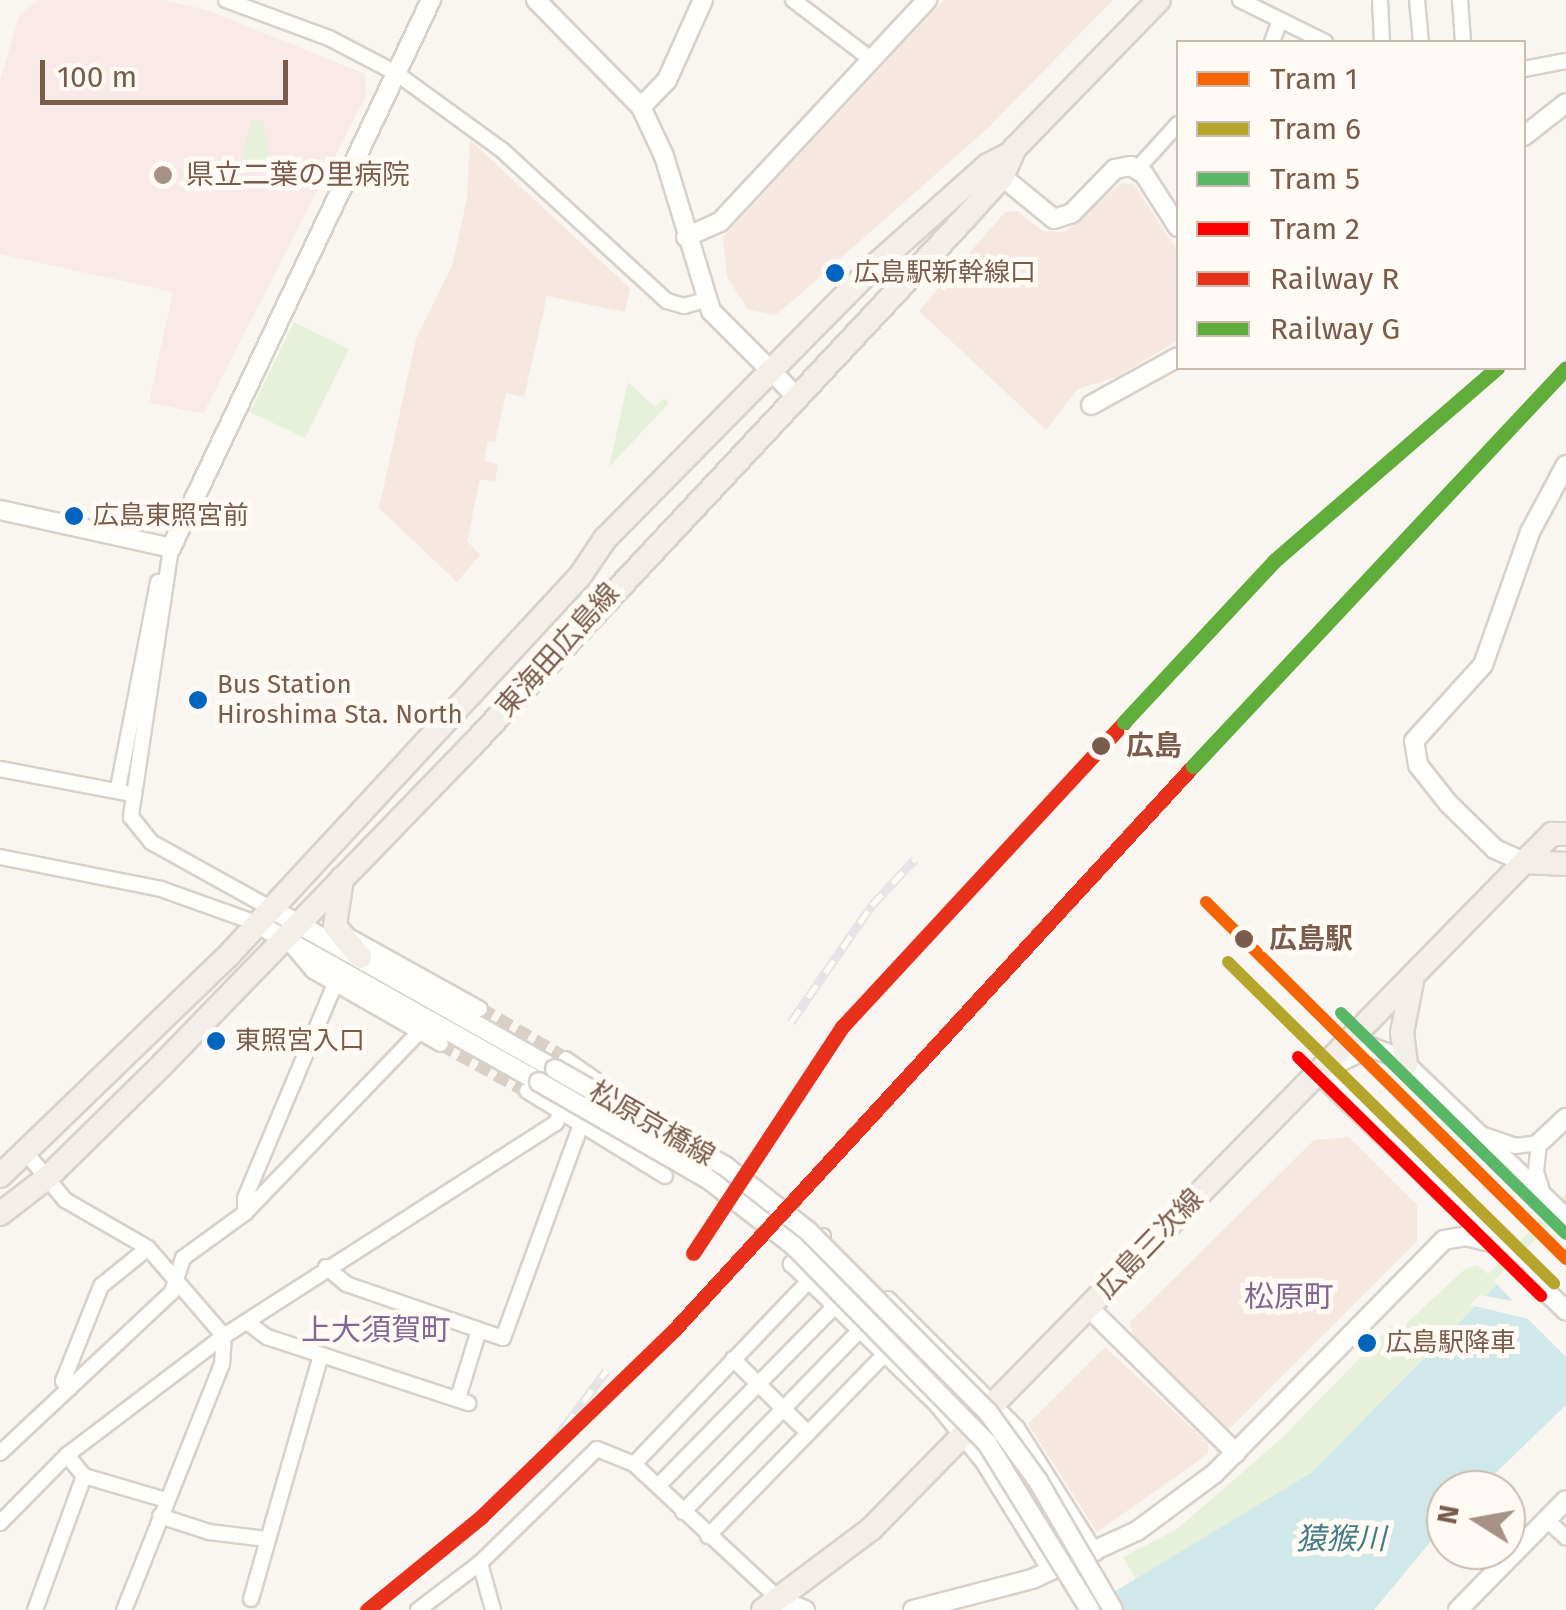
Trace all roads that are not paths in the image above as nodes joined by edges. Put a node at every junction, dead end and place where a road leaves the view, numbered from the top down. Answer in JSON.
{"nodes":[{"id":1,"x":226,"y":0,"type":"edge"},
{"id":2,"x":432,"y":0,"type":"edge"},
{"id":3,"x":536,"y":0,"type":"edge"},
{"id":4,"x":703,"y":0,"type":"edge"},
{"id":5,"x":793,"y":0,"type":"edge"},
{"id":6,"x":928,"y":0,"type":"edge"},
{"id":7,"x":1159,"y":0,"type":"edge"},
{"id":8,"x":1240,"y":0,"type":"edge"},
{"id":9,"x":1380,"y":0,"type":"edge"},
{"id":10,"x":1417,"y":0,"type":"edge"},
{"id":11,"x":1460,"y":0,"type":"edge"},
{"id":12,"x":1280,"y":20,"type":"junction"},
{"id":13,"x":1273,"y":40,"type":"edge"},
{"id":14,"x":1321,"y":40,"type":"edge"},
{"id":15,"x":1382,"y":40,"type":"edge"},
{"id":16,"x":1421,"y":40,"type":"edge"},
{"id":17,"x":1463,"y":40,"type":"edge"},
{"id":18,"x":872,"y":60,"type":"junction"},
{"id":19,"x":1566,"y":62,"type":"edge"},
{"id":20,"x":1526,"y":69,"type":"edge"},
{"id":21,"x":396,"y":74,"type":"junction"},
{"id":22,"x":1566,"y":103,"type":"edge"},
{"id":23,"x":642,"y":108,"type":"junction"},
{"id":24,"x":1176,"y":126,"type":"edge"},
{"id":25,"x":1526,"y":134,"type":"edge"},
{"id":26,"x":1137,"y":168,"type":"junction"},
{"id":27,"x":995,"y":171,"type":"junction"},
{"id":28,"x":1176,"y":224,"type":"edge"},
{"id":29,"x":686,"y":237,"type":"junction"},
{"id":30,"x":705,"y":300,"type":"junction"},
{"id":31,"x":1176,"y":358,"type":"edge"},
{"id":32,"x":771,"y":373,"type":"junction"},
{"id":33,"x":794,"y":394,"type":"junction"},
{"id":34,"x":1091,"y":405,"type":"dead end"},
{"id":35,"x":1566,"y":465,"type":"edge"},
{"id":36,"x":0,"y":510,"type":"edge"},
{"id":37,"x":170,"y":548,"type":"junction"},
{"id":38,"x":0,"y":768,"type":"edge"},
{"id":39,"x":118,"y":788,"type":"junction"},
{"id":40,"x":130,"y":800,"type":"junction"},
{"id":41,"x":1561,"y":829,"type":"edge"},
{"id":42,"x":0,"y":857,"type":"edge"},
{"id":43,"x":1524,"y":862,"type":"junction"},
{"id":44,"x":1566,"y":864,"type":"edge"},
{"id":45,"x":342,"y":878,"type":"junction"},
{"id":46,"x":263,"y":915,"type":"junction"},
{"id":47,"x":292,"y":931,"type":"junction"},
{"id":48,"x":338,"y":932,"type":"junction"},
{"id":49,"x":345,"y":970,"type":"junction"},
{"id":50,"x":1412,"y":981,"type":"junction"},
{"id":51,"x":480,"y":1008,"type":"tunnel mouth"},
{"id":52,"x":419,"y":1032,"type":"junction"},
{"id":53,"x":441,"y":1044,"type":"tunnel mouth"},
{"id":54,"x":566,"y":1059,"type":"tunnel mouth"},
{"id":55,"x":1406,"y":1064,"type":"junction"},
{"id":56,"x":1318,"y":1072,"type":"junction"},
{"id":57,"x":526,"y":1092,"type":"tunnel mouth"},
{"id":58,"x":561,"y":1112,"type":"junction"},
{"id":59,"x":1566,"y":1118,"type":"edge"},
{"id":60,"x":582,"y":1123,"type":"junction"},
{"id":61,"x":1480,"y":1134,"type":"junction"},
{"id":62,"x":1539,"y":1143,"type":"junction"},
{"id":63,"x":28,"y":1154,"type":"junction"},
{"id":64,"x":0,"y":1176,"type":"edge"},
{"id":65,"x":665,"y":1176,"type":"dead end"},
{"id":66,"x":48,"y":1177,"type":"junction"},
{"id":67,"x":1554,"y":1207,"type":"edge"},
{"id":68,"x":245,"y":1213,"type":"junction"},
{"id":69,"x":0,"y":1214,"type":"edge"},
{"id":70,"x":148,"y":1248,"type":"junction"},
{"id":71,"x":1503,"y":1249,"type":"junction"},
{"id":72,"x":838,"y":1250,"type":"junction"},
{"id":73,"x":326,"y":1267,"type":"junction"},
{"id":74,"x":176,"y":1278,"type":"junction"},
{"id":75,"x":809,"y":1281,"type":"junction"},
{"id":76,"x":834,"y":1306,"type":"junction"},
{"id":77,"x":1088,"y":1307,"type":"junction"},
{"id":78,"x":1566,"y":1311,"type":"edge"},
{"id":79,"x":247,"y":1322,"type":"junction"},
{"id":80,"x":480,"y":1330,"type":"junction"},
{"id":81,"x":860,"y":1330,"type":"junction"},
{"id":82,"x":224,"y":1336,"type":"junction"},
{"id":83,"x":885,"y":1354,"type":"junction"},
{"id":84,"x":320,"y":1355,"type":"junction"},
{"id":85,"x":733,"y":1360,"type":"junction"},
{"id":86,"x":759,"y":1385,"type":"junction"},
{"id":87,"x":70,"y":1388,"type":"junction"},
{"id":88,"x":995,"y":1404,"type":"junction"},
{"id":89,"x":784,"y":1408,"type":"junction"},
{"id":90,"x":808,"y":1432,"type":"junction"},
{"id":91,"x":964,"y":1436,"type":"junction"},
{"id":92,"x":0,"y":1453,"type":"edge"},
{"id":93,"x":1236,"y":1453,"type":"junction"},
{"id":94,"x":68,"y":1455,"type":"junction"},
{"id":95,"x":634,"y":1464,"type":"junction"},
{"id":96,"x":84,"y":1476,"type":"junction"},
{"id":97,"x":658,"y":1486,"type":"junction"},
{"id":98,"x":166,"y":1500,"type":"junction"},
{"id":99,"x":1566,"y":1500,"type":"edge"},
{"id":100,"x":683,"y":1512,"type":"junction"},
{"id":101,"x":160,"y":1516,"type":"junction"},
{"id":102,"x":1547,"y":1520,"type":"junction"},
{"id":103,"x":0,"y":1523,"type":"edge"},
{"id":104,"x":708,"y":1536,"type":"junction"},
{"id":105,"x":267,"y":1538,"type":"junction"},
{"id":106,"x":1566,"y":1538,"type":"edge"},
{"id":107,"x":1096,"y":1553,"type":"junction"},
{"id":108,"x":480,"y":1564,"type":"junction"},
{"id":109,"x":1051,"y":1572,"type":"junction"},
{"id":110,"x":251,"y":1599,"type":"dead end"},
{"id":111,"x":771,"y":1605,"type":"edge"},
{"id":112,"x":34,"y":1610,"type":"edge"},
{"id":113,"x":125,"y":1610,"type":"edge"},
{"id":114,"x":418,"y":1610,"type":"edge"},
{"id":115,"x":493,"y":1610,"type":"edge"},
{"id":116,"x":805,"y":1610,"type":"edge"},
{"id":117,"x":914,"y":1610,"type":"edge"},
{"id":118,"x":1090,"y":1610,"type":"edge"},
{"id":119,"x":1113,"y":1610,"type":"edge"},
{"id":120,"x":1458,"y":1610,"type":"edge"}],
"edges":[{"from":1,"to":21,"type":"street"},
{"from":2,"to":21,"type":"street"},
{"from":3,"to":23,"type":"street"},
{"from":4,"to":23,"type":"street"},
{"from":5,"to":18,"type":"street"},
{"from":6,"to":18,"type":"street"},
{"from":7,"to":27,"type":"main road","name":"東海田広島線"},
{"from":8,"to":12,"type":"street"},
{"from":9,"to":15,"type":"street"},
{"from":10,"to":16,"type":"street"},
{"from":11,"to":17,"type":"street"},
{"from":12,"to":13,"type":"street"},
{"from":12,"to":14,"type":"street"},
{"from":18,"to":29,"type":"street"},
{"from":19,"to":20,"type":"street"},
{"from":21,"to":30,"type":"street"},
{"from":21,"to":37,"type":"street"},
{"from":22,"to":25,"type":"street"},
{"from":23,"to":29,"type":"street"},
{"from":24,"to":26,"type":"street"},
{"from":26,"to":27,"type":"street"},
{"from":26,"to":28,"type":"street"},
{"from":27,"to":32,"type":"main road","name":"東海田広島線"},
{"from":27,"to":33,"type":"main road","name":"東海田広島線"},
{"from":29,"to":30,"type":"street"},
{"from":30,"to":32,"type":"street"},
{"from":31,"to":34,"type":"street"},
{"from":32,"to":33,"type":"street"},
{"from":32,"to":46,"type":"main road","name":"東海田広島線"},
{"from":33,"to":45,"type":"main road","name":"東海田広島線"},
{"from":35,"to":43,"type":"street"},
{"from":36,"to":37,"type":"street"},
{"from":37,"to":39,"type":"street"},
{"from":37,"to":40,"type":"street"},
{"from":38,"to":39,"type":"street"},
{"from":39,"to":40,"type":"street"},
{"from":40,"to":46,"type":"street"},
{"from":41,"to":43,"type":"main road","name":"広島三次線"},
{"from":42,"to":46,"type":"street"},
{"from":43,"to":44,"type":"main road"},
{"from":43,"to":50,"type":"main road","name":"広島三次線"},
{"from":45,"to":47,"type":"main road","name":"東海田広島線"},
{"from":45,"to":48,"type":"main road"},
{"from":46,"to":47,"type":"street","name":"松原京橋線"},
{"from":46,"to":63,"type":"main road","name":"東海田広島線"},
{"from":47,"to":48,"type":"street"},
{"from":47,"to":49,"type":"street","name":"松原京橋線"},
{"from":47,"to":49,"type":"street"},
{"from":47,"to":66,"type":"main road","name":"東海田広島線"},
{"from":48,"to":49,"type":"main road"},
{"from":48,"to":51,"type":"street"},
{"from":49,"to":52,"type":"street"},
{"from":49,"to":68,"type":"street"},
{"from":49,"to":118,"type":"street","name":"松原京橋線","bridge":true},
{"from":49,"to":119,"type":"street","name":"松原京橋線","bridge":true},
{"from":50,"to":55,"type":"main road"},
{"from":50,"to":56,"type":"main road","name":"広島三次線"},
{"from":52,"to":53,"type":"street"},
{"from":52,"to":68,"type":"street"},
{"from":54,"to":60,"type":"street"},
{"from":55,"to":56,"type":"street"},
{"from":55,"to":61,"type":"street"},
{"from":56,"to":71,"type":"street"},
{"from":56,"to":77,"type":"main road","name":"広島三次線"},
{"from":57,"to":58,"type":"street"},
{"from":58,"to":60,"type":"street"},
{"from":58,"to":73,"type":"street"},
{"from":59,"to":62,"type":"street"},
{"from":60,"to":65,"type":"street"},
{"from":60,"to":80,"type":"street"},
{"from":61,"to":62,"type":"street"},
{"from":61,"to":67,"type":"street"},
{"from":62,"to":67,"type":"street"},
{"from":63,"to":64,"type":"main road","name":"東海田広島線"},
{"from":63,"to":66,"type":"street"},
{"from":66,"to":69,"type":"main road","name":"東海田広島線"},
{"from":66,"to":70,"type":"street"},
{"from":68,"to":74,"type":"street"},
{"from":70,"to":74,"type":"street"},
{"from":70,"to":87,"type":"street"},
{"from":71,"to":78,"type":"street"},
{"from":71,"to":93,"type":"street"},
{"from":72,"to":75,"type":"street"},
{"from":72,"to":75,"type":"street"},
{"from":72,"to":88,"type":"street"},
{"from":73,"to":79,"type":"street"},
{"from":73,"to":80,"type":"street"},
{"from":74,"to":82,"type":"street"},
{"from":74,"to":87,"type":"street"},
{"from":75,"to":76,"type":"street"},
{"from":75,"to":85,"type":"street"},
{"from":76,"to":81,"type":"street"},
{"from":76,"to":86,"type":"street"},
{"from":77,"to":88,"type":"main road","name":"広島三次線"},
{"from":77,"to":93,"type":"street"},
{"from":79,"to":82,"type":"street"},
{"from":79,"to":84,"type":"street"},
{"from":80,"to":84,"type":"street"},
{"from":81,"to":83,"type":"street"},
{"from":81,"to":89,"type":"street"},
{"from":82,"to":94,"type":"street"},
{"from":82,"to":98,"type":"street"},
{"from":83,"to":90,"type":"street"},
{"from":83,"to":91,"type":"street"},
{"from":84,"to":105,"type":"street"},
{"from":85,"to":86,"type":"street"},
{"from":85,"to":95,"type":"street"},
{"from":86,"to":89,"type":"street"},
{"from":86,"to":97,"type":"street"},
{"from":87,"to":92,"type":"street"},
{"from":88,"to":91,"type":"main road","name":"広島三次線"},
{"from":88,"to":107,"type":"street"},
{"from":89,"to":90,"type":"street"},
{"from":89,"to":100,"type":"street"},
{"from":90,"to":104,"type":"street"},
{"from":91,"to":109,"type":"street"},
{"from":91,"to":111,"type":"main road","name":"広島三次線"},
{"from":93,"to":107,"type":"street"},
{"from":94,"to":96,"type":"street"},
{"from":94,"to":103,"type":"street"},
{"from":95,"to":97,"type":"street"},
{"from":95,"to":108,"type":"street"},
{"from":96,"to":98,"type":"street"},
{"from":96,"to":112,"type":"street"},
{"from":97,"to":100,"type":"street"},
{"from":98,"to":101,"type":"street"},
{"from":99,"to":102,"type":"street"},
{"from":100,"to":104,"type":"street"},
{"from":101,"to":105,"type":"street"},
{"from":101,"to":113,"type":"street"},
{"from":102,"to":106,"type":"street"},
{"from":102,"to":120,"type":"street"},
{"from":104,"to":111,"type":"street"},
{"from":105,"to":110,"type":"street"},
{"from":107,"to":109,"type":"street"},
{"from":108,"to":114,"type":"street"},
{"from":108,"to":115,"type":"street"},
{"from":109,"to":117,"type":"street"},
{"from":111,"to":116,"type":"street"}]}
